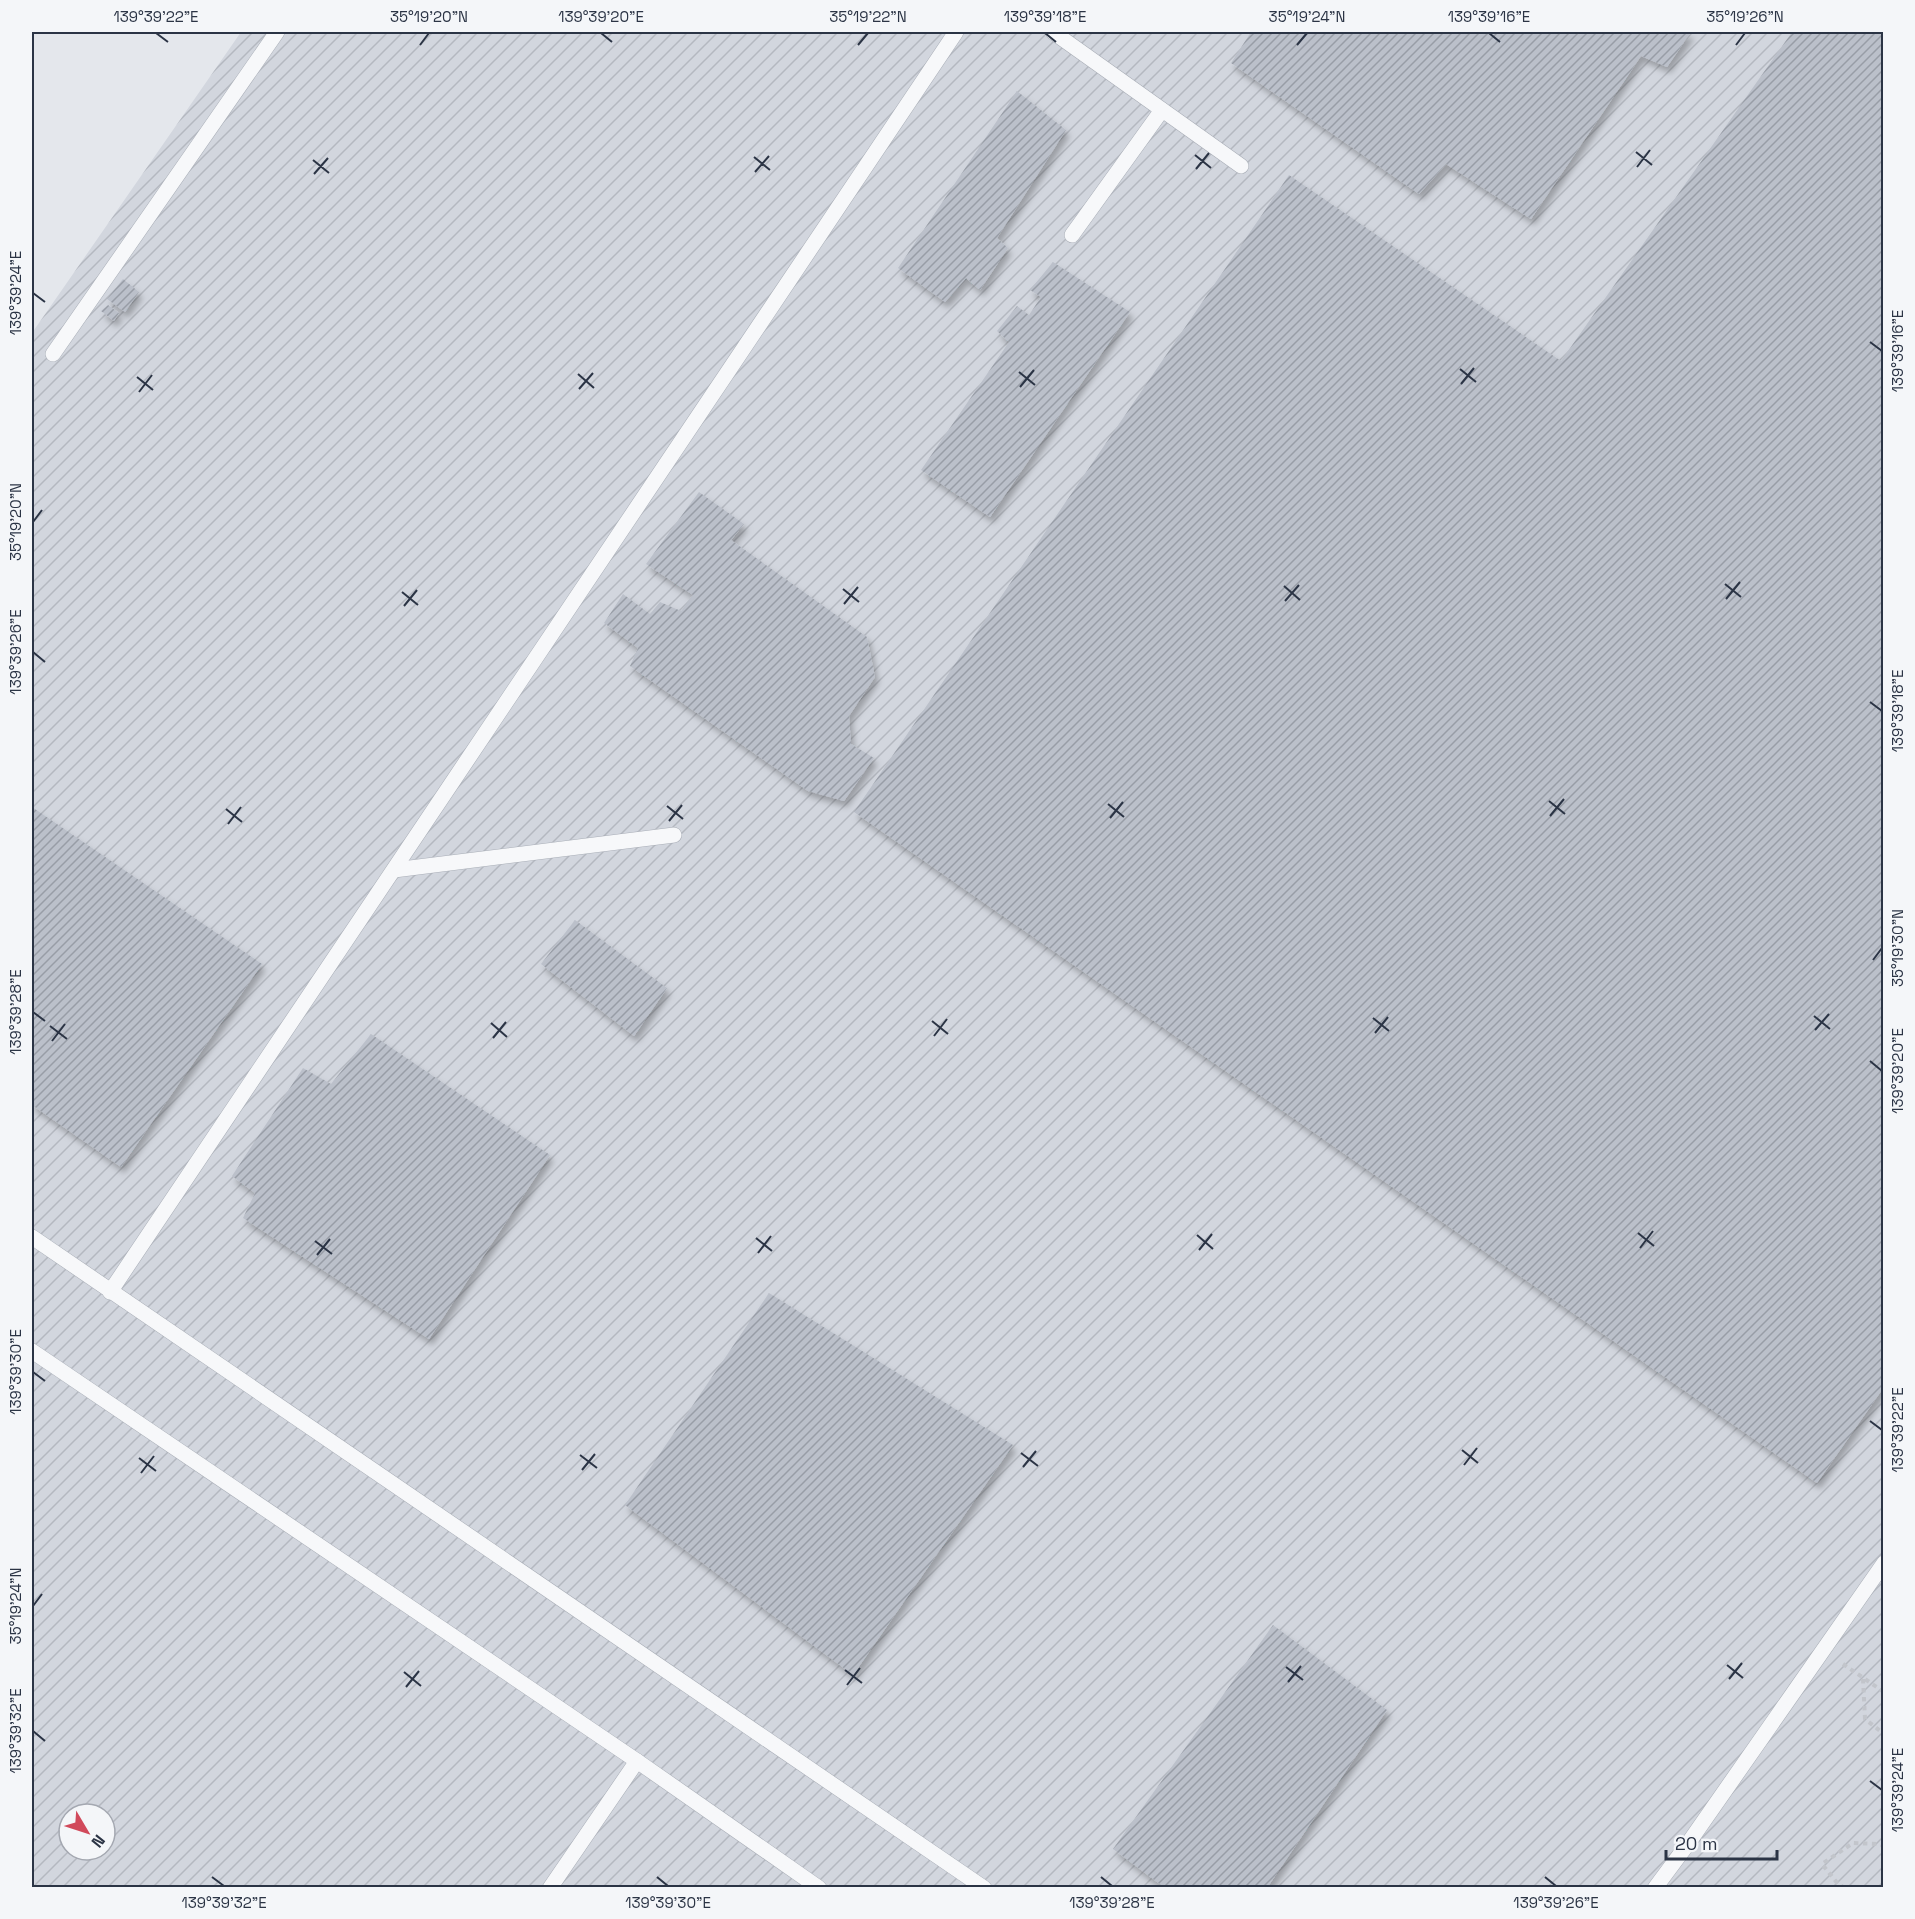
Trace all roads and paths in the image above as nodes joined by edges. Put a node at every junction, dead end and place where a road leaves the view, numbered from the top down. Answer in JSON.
{"nodes":[{"id":1,"x":277,"y":32,"type":"edge"},
{"id":2,"x":956,"y":32,"type":"edge"},
{"id":3,"x":1053,"y":32,"type":"edge"},
{"id":4,"x":1162,"y":110,"type":"junction"},
{"id":5,"x":1241,"y":166,"type":"dead end"},
{"id":6,"x":1072,"y":235,"type":"dead end"},
{"id":7,"x":53,"y":354,"type":"dead end"},
{"id":8,"x":674,"y":835,"type":"dead end"},
{"id":9,"x":394,"y":870,"type":"junction"},
{"id":10,"x":32,"y":1237,"type":"edge"},
{"id":11,"x":110,"y":1292,"type":"junction"},
{"id":12,"x":32,"y":1351,"type":"edge"},
{"id":13,"x":1884,"y":1563,"type":"edge"},
{"id":14,"x":1884,"y":1692,"type":"edge"},
{"id":15,"x":1884,"y":1734,"type":"edge"},
{"id":16,"x":637,"y":1761,"type":"junction"},
{"id":17,"x":1884,"y":1846,"type":"edge"},
{"id":18,"x":549,"y":1887,"type":"edge"},
{"id":19,"x":819,"y":1887,"type":"edge"},
{"id":20,"x":984,"y":1887,"type":"edge"},
{"id":21,"x":1655,"y":1887,"type":"edge"},
{"id":22,"x":1845,"y":1887,"type":"edge"}],
"edges":[{"from":1,"to":7,"type":"lane"},
{"from":2,"to":9,"type":"lane"},
{"from":3,"to":4,"type":"lane"},
{"from":4,"to":5,"type":"lane"},
{"from":4,"to":6,"type":"lane"},
{"from":8,"to":9,"type":"lane"},
{"from":9,"to":11,"type":"lane"},
{"from":10,"to":11,"type":"lane"},
{"from":11,"to":20,"type":"lane"},
{"from":12,"to":16,"type":"lane"},
{"from":13,"to":21,"type":"lane"},
{"from":14,"to":15,"type":"path"},
{"from":16,"to":18,"type":"lane"},
{"from":16,"to":19,"type":"lane"},
{"from":17,"to":22,"type":"path"}]}
